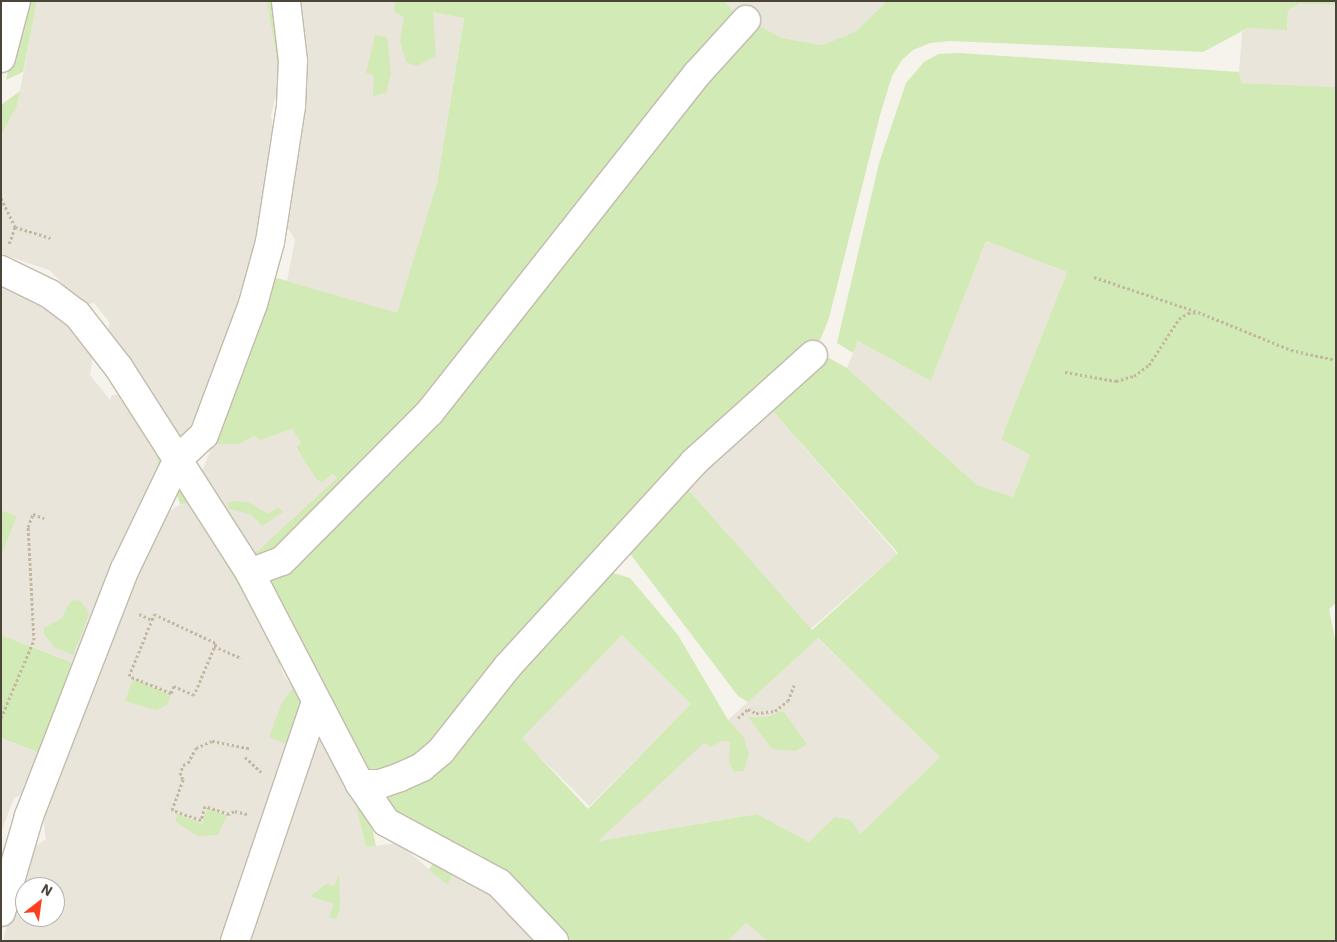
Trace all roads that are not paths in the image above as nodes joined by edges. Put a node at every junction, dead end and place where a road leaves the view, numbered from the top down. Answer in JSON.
{"nodes":[{"id":1,"x":16,"y":1,"type":"edge"},
{"id":2,"x":286,"y":1,"type":"edge"},
{"id":3,"x":746,"y":20,"type":"dead end"},
{"id":4,"x":1,"y":58,"type":"edge"},
{"id":5,"x":5,"y":258,"type":"edge"},
{"id":6,"x":813,"y":355,"type":"dead end"},
{"id":7,"x":178,"y":459,"type":"junction"},
{"id":8,"x":250,"y":573,"type":"junction"},
{"id":9,"x":316,"y":702,"type":"junction"},
{"id":10,"x":360,"y":784,"type":"junction"},
{"id":11,"x":1,"y":912,"type":"edge"},
{"id":12,"x":235,"y":941,"type":"edge"},
{"id":13,"x":554,"y":941,"type":"edge"}],
"edges":[{"from":1,"to":4,"type":"street"},
{"from":2,"to":7,"type":"street"},
{"from":3,"to":8,"type":"street"},
{"from":5,"to":7,"type":"street"},
{"from":6,"to":10,"type":"street"},
{"from":7,"to":8,"type":"street"},
{"from":7,"to":11,"type":"street"},
{"from":8,"to":9,"type":"street"},
{"from":9,"to":10,"type":"street"},
{"from":9,"to":12,"type":"street"},
{"from":10,"to":13,"type":"street"}]}
